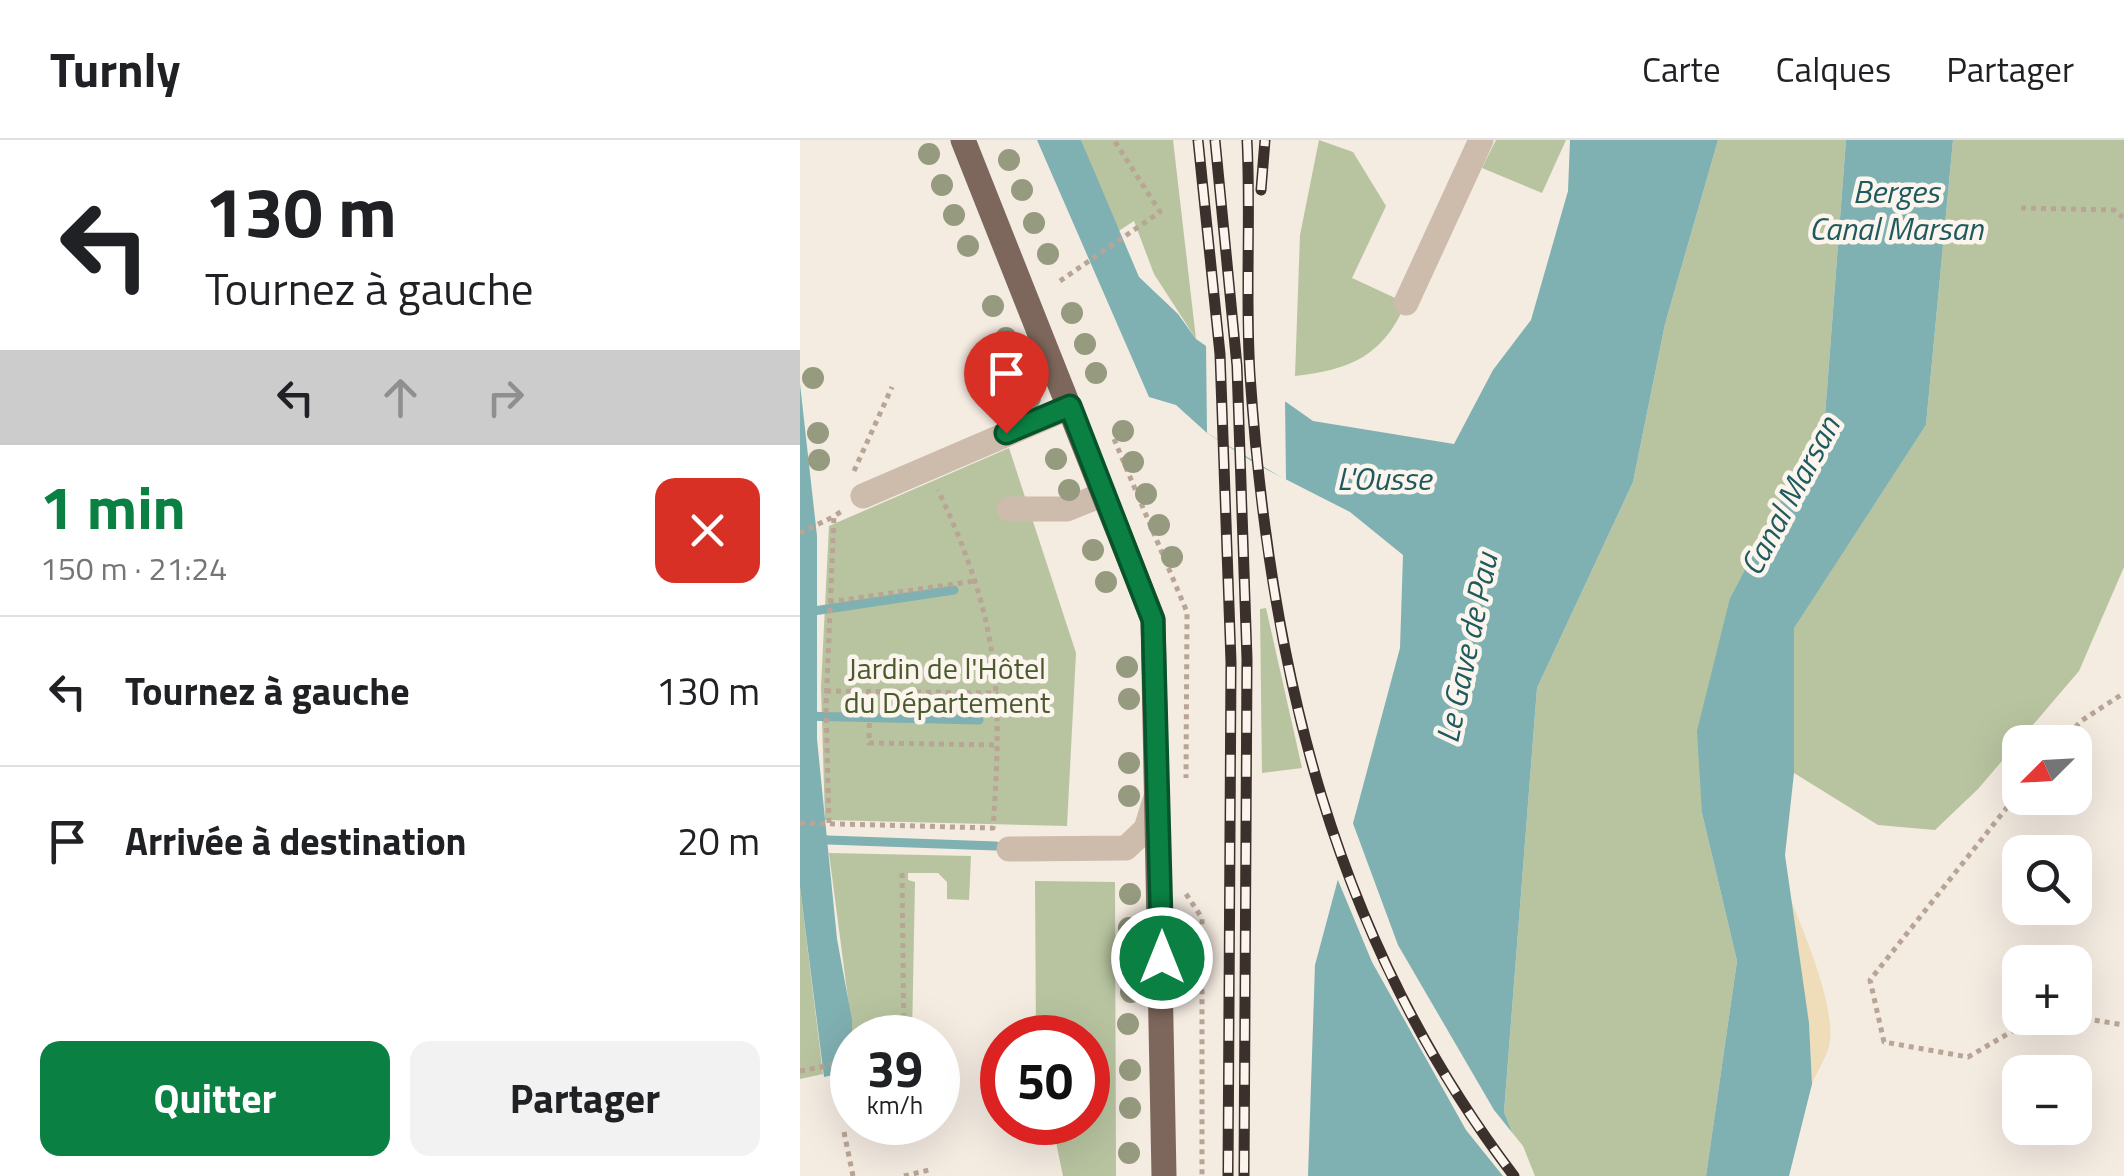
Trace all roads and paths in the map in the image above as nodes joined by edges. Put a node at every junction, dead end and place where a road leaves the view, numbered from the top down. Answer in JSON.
{"nodes":[{"id":1,"x":963,"y":140,"type":"edge"},
{"id":2,"x":1114,"y":140,"type":"edge"},
{"id":3,"x":1480,"y":140,"type":"edge"},
{"id":4,"x":2021,"y":208,"type":"dead end"},
{"id":5,"x":2124,"y":218,"type":"edge"},
{"id":6,"x":1061,"y":281,"type":"dead end"},
{"id":7,"x":1406,"y":302,"type":"dead end"},
{"id":8,"x":892,"y":387,"type":"dead end"},
{"id":9,"x":1070,"y":406,"type":"junction"},
{"id":10,"x":927,"y":466,"type":"junction"},
{"id":11,"x":851,"y":492,"type":"junction"},
{"id":12,"x":1104,"y":494,"type":"junction"},
{"id":13,"x":1009,"y":509,"type":"dead end"},
{"id":14,"x":834,"y":516,"type":"junction"},
{"id":15,"x":800,"y":533,"type":"edge"},
{"id":16,"x":976,"y":581,"type":"junction"},
{"id":17,"x":829,"y":602,"type":"junction"},
{"id":18,"x":826,"y":691,"type":"junction"},
{"id":19,"x":870,"y":693,"type":"junction"},
{"id":20,"x":2124,"y":693,"type":"edge"},
{"id":21,"x":998,"y":694,"type":"junction"},
{"id":22,"x":2077,"y":725,"type":"edge"},
{"id":23,"x":999,"y":745,"type":"junction"},
{"id":24,"x":1158,"y":790,"type":"junction"},
{"id":25,"x":2002,"y":814,"type":"edge"},
{"id":26,"x":800,"y":822,"type":"edge"},
{"id":27,"x":829,"y":824,"type":"junction"},
{"id":28,"x":1161,"y":860,"type":"junction"},
{"id":29,"x":902,"y":874,"type":"dead end"},
{"id":30,"x":904,"y":1015,"type":"edge"},
{"id":31,"x":2092,"y":1020,"type":"edge"},
{"id":32,"x":2124,"y":1025,"type":"edge"},
{"id":33,"x":2006,"y":1035,"type":"edge"},
{"id":34,"x":830,"y":1065,"type":"edge"},
{"id":35,"x":800,"y":1071,"type":"edge"},
{"id":36,"x":846,"y":1145,"type":"edge"},
{"id":37,"x":934,"y":1169,"type":"dead end"},
{"id":38,"x":852,"y":1176,"type":"edge"},
{"id":39,"x":908,"y":1176,"type":"edge"},
{"id":40,"x":1164,"y":1176,"type":"edge"}],
"edges":[{"from":1,"to":9,"type":"main road"},
{"from":2,"to":6,"type":"path"},
{"from":3,"to":7,"type":"lane"},
{"from":4,"to":5,"type":"path"},
{"from":8,"to":11,"type":"path"},
{"from":9,"to":10,"type":"lane"},
{"from":9,"to":12,"type":"main road"},
{"from":10,"to":11,"type":"lane"},
{"from":10,"to":16,"type":"path"},
{"from":11,"to":14,"type":"path"},
{"from":11,"to":14,"type":"path"},
{"from":12,"to":13,"type":"lane"},
{"from":12,"to":24,"type":"main road"},
{"from":14,"to":15,"type":"path"},
{"from":14,"to":17,"type":"path"},
{"from":16,"to":17,"type":"path"},
{"from":16,"to":21,"type":"path"},
{"from":17,"to":18,"type":"path"},
{"from":18,"to":19,"type":"path"},
{"from":18,"to":27,"type":"path"},
{"from":19,"to":21,"type":"path"},
{"from":19,"to":23,"type":"path"},
{"from":20,"to":22,"type":"path"},
{"from":21,"to":23,"type":"path"},
{"from":23,"to":27,"type":"path"},
{"from":24,"to":28,"type":"main road"},
{"from":24,"to":28,"type":"lane"},
{"from":25,"to":33,"type":"path"},
{"from":26,"to":27,"type":"path"},
{"from":28,"to":40,"type":"main road"},
{"from":29,"to":30,"type":"path"},
{"from":31,"to":32,"type":"path"},
{"from":34,"to":35,"type":"path"},
{"from":36,"to":38,"type":"path"},
{"from":37,"to":39,"type":"path"}]}
